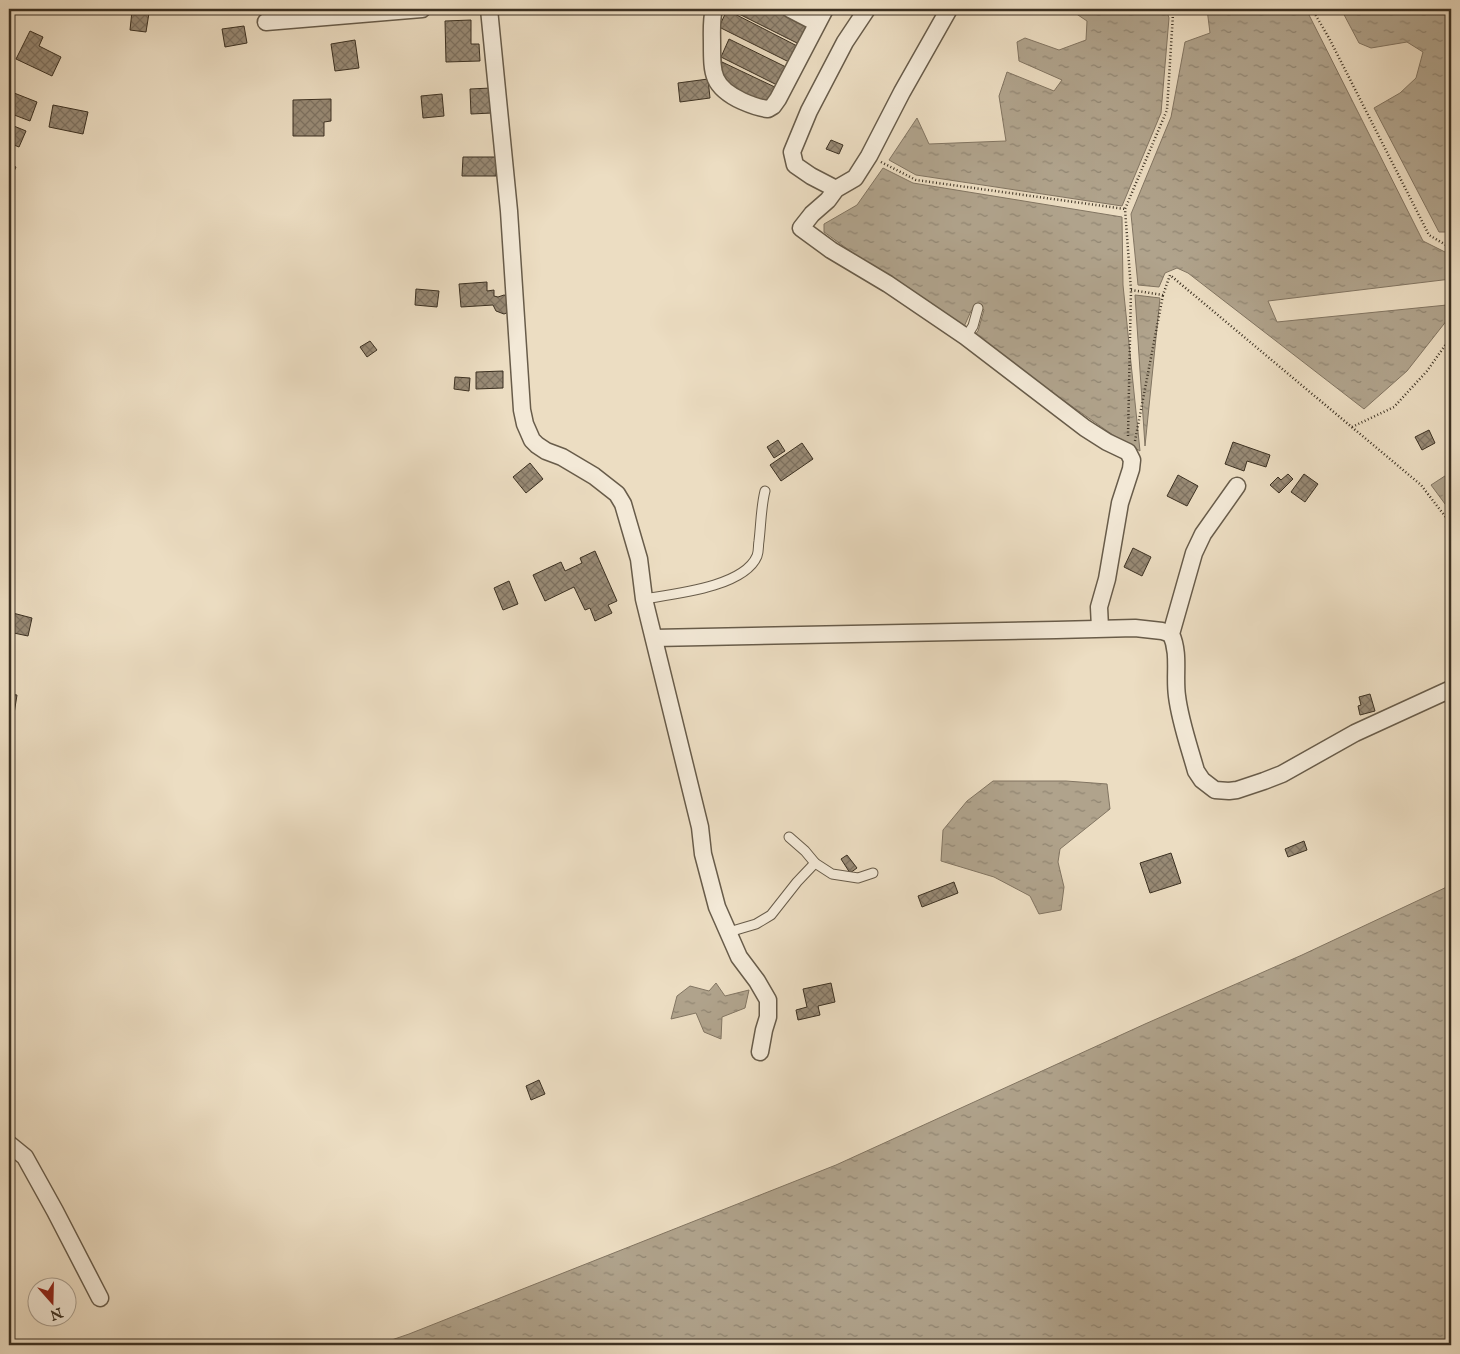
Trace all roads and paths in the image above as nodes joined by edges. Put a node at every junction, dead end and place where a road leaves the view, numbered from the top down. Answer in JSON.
{"nodes":[{"id":1,"x":422,"y":9,"type":"edge"},
{"id":2,"x":488,"y":9,"type":"edge"},
{"id":3,"x":714,"y":9,"type":"edge"},
{"id":4,"x":790,"y":9,"type":"edge"},
{"id":5,"x":866,"y":9,"type":"edge"},
{"id":6,"x":949,"y":9,"type":"edge"},
{"id":7,"x":1172,"y":9,"type":"edge"},
{"id":8,"x":1312,"y":9,"type":"edge"},
{"id":9,"x":821,"y":16,"type":"edge"},
{"id":10,"x":266,"y":22,"type":"dead end"},
{"id":11,"x":869,"y":156,"type":"junction"},
{"id":12,"x":836,"y":190,"type":"junction"},
{"id":13,"x":1125,"y":209,"type":"junction"},
{"id":14,"x":1451,"y":248,"type":"edge"},
{"id":15,"x":1131,"y":290,"type":"junction"},
{"id":16,"x":1163,"y":295,"type":"junction"},
{"id":17,"x":978,"y":308,"type":"dead end"},
{"id":18,"x":966,"y":337,"type":"junction"},
{"id":19,"x":1451,"y":337,"type":"edge"},
{"id":20,"x":1352,"y":427,"type":"junction"},
{"id":21,"x":1130,"y":456,"type":"junction"},
{"id":22,"x":1237,"y":486,"type":"dead end"},
{"id":23,"x":765,"y":491,"type":"dead end"},
{"id":24,"x":1451,"y":524,"type":"edge"},
{"id":25,"x":644,"y":599,"type":"junction"},
{"id":26,"x":1100,"y":628,"type":"junction"},
{"id":27,"x":1171,"y":634,"type":"junction"},
{"id":28,"x":654,"y":638,"type":"junction"},
{"id":29,"x":1451,"y":689,"type":"edge"},
{"id":30,"x":790,"y":837,"type":"dead end"},
{"id":31,"x":815,"y":863,"type":"junction"},
{"id":32,"x":874,"y":873,"type":"dead end"},
{"id":33,"x":729,"y":932,"type":"junction"},
{"id":34,"x":760,"y":1052,"type":"dead end"},
{"id":35,"x":9,"y":1144,"type":"edge"},
{"id":36,"x":100,"y":1298,"type":"dead end"}],
"edges":[{"from":1,"to":10,"type":"street"},
{"from":2,"to":25,"type":"street"},
{"from":3,"to":9,"type":"street"},
{"from":4,"to":9,"type":"street"},
{"from":5,"to":12,"type":"street"},
{"from":6,"to":11,"type":"street"},
{"from":7,"to":13,"type":"path"},
{"from":8,"to":14,"type":"path"},
{"from":11,"to":12,"type":"street"},
{"from":11,"to":13,"type":"path"},
{"from":12,"to":18,"type":"street"},
{"from":13,"to":15,"type":"path"},
{"from":15,"to":16,"type":"path"},
{"from":15,"to":21,"type":"path"},
{"from":16,"to":20,"type":"path"},
{"from":16,"to":21,"type":"path"},
{"from":17,"to":18,"type":"lane"},
{"from":18,"to":21,"type":"street"},
{"from":19,"to":20,"type":"path"},
{"from":20,"to":24,"type":"path"},
{"from":21,"to":26,"type":"street"},
{"from":22,"to":27,"type":"street"},
{"from":23,"to":25,"type":"lane"},
{"from":25,"to":28,"type":"street"},
{"from":26,"to":27,"type":"street"},
{"from":26,"to":28,"type":"street"},
{"from":27,"to":29,"type":"street"},
{"from":28,"to":33,"type":"street"},
{"from":30,"to":31,"type":"lane"},
{"from":31,"to":32,"type":"lane"},
{"from":31,"to":33,"type":"lane"},
{"from":33,"to":34,"type":"street"},
{"from":35,"to":36,"type":"street"}]}
